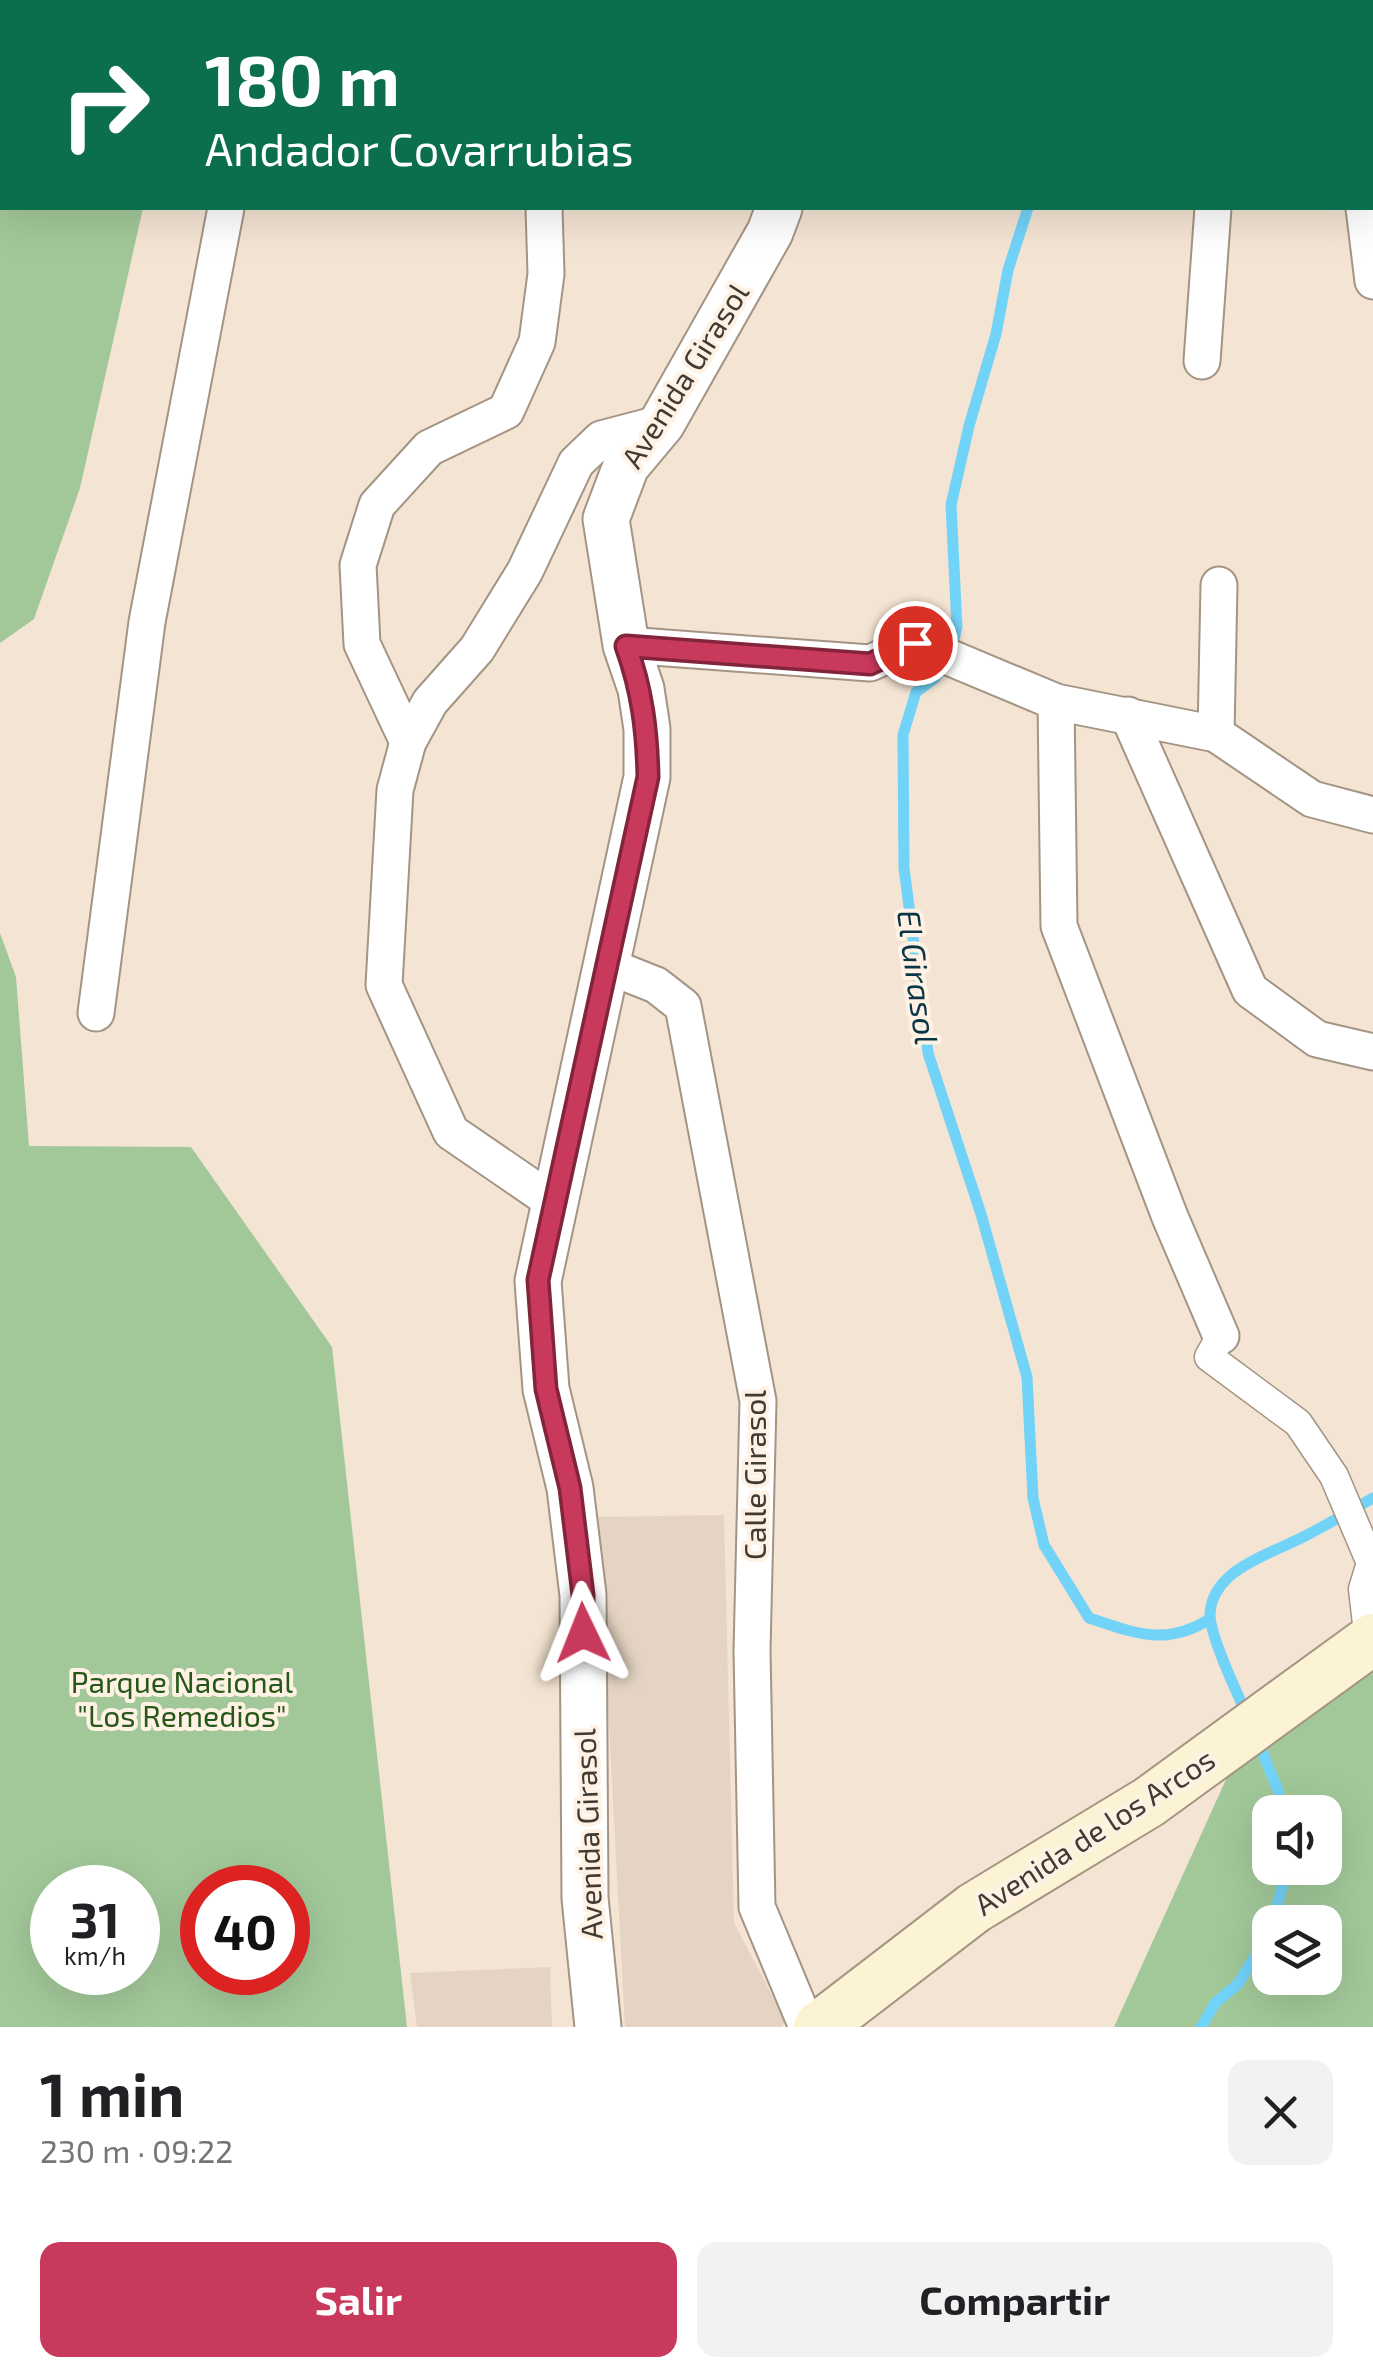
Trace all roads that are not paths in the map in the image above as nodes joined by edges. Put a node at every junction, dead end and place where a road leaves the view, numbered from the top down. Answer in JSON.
{"nodes":[{"id":1,"x":226,"y":210,"type":"edge"},
{"id":2,"x":544,"y":210,"type":"edge"},
{"id":3,"x":778,"y":210,"type":"edge"},
{"id":4,"x":1214,"y":210,"type":"edge"},
{"id":5,"x":1364,"y":210,"type":"edge"},
{"id":6,"x":1373,"y":280,"type":"edge"},
{"id":7,"x":1202,"y":361,"type":"dead end"},
{"id":8,"x":662,"y":423,"type":"junction"},
{"id":9,"x":1219,"y":586,"type":"dead end"},
{"id":10,"x":626,"y":646,"type":"junction"},
{"id":11,"x":1056,"y":702,"type":"junction"},
{"id":12,"x":1128,"y":716,"type":"junction"},
{"id":13,"x":1216,"y":734,"type":"junction"},
{"id":14,"x":408,"y":742,"type":"junction"},
{"id":15,"x":1373,"y":816,"type":"edge"},
{"id":16,"x":608,"y":966,"type":"junction"},
{"id":17,"x":96,"y":1014,"type":"dead end"},
{"id":18,"x":1373,"y":1052,"type":"edge"},
{"id":19,"x":556,"y":1204,"type":"junction"},
{"id":20,"x":1221,"y":1336,"type":"joint"},
{"id":21,"x":1371,"y":1640,"type":"edge"},
{"id":22,"x":598,"y":2027,"type":"edge"},
{"id":23,"x":807,"y":2027,"type":"edge"},
{"id":24,"x":819,"y":2027,"type":"edge"}],
"edges":[{"from":1,"to":17,"type":"street"},
{"from":2,"to":14,"type":"street"},
{"from":3,"to":8,"type":"street","name":"Avenida Girasol"},
{"from":4,"to":7,"type":"street"},
{"from":5,"to":6,"type":"street"},
{"from":8,"to":10,"type":"street","name":"Avenida Girasol"},
{"from":8,"to":14,"type":"street"},
{"from":9,"to":13,"type":"street"},
{"from":10,"to":11,"type":"street"},
{"from":10,"to":16,"type":"street","name":"Avenida Girasol"},
{"from":11,"to":12,"type":"street"},
{"from":11,"to":20,"type":"street"},
{"from":12,"to":13,"type":"street"},
{"from":12,"to":18,"type":"street"},
{"from":13,"to":15,"type":"street"},
{"from":14,"to":19,"type":"street"},
{"from":16,"to":19,"type":"street","name":"Avenida Girasol"},
{"from":16,"to":23,"type":"street","name":"Calle Girasol"},
{"from":19,"to":22,"type":"street","name":"Avenida Girasol"},
{"from":20,"to":21,"type":"street"},
{"from":21,"to":24,"type":"main road","name":"Avenida de los Arcos"}]}
